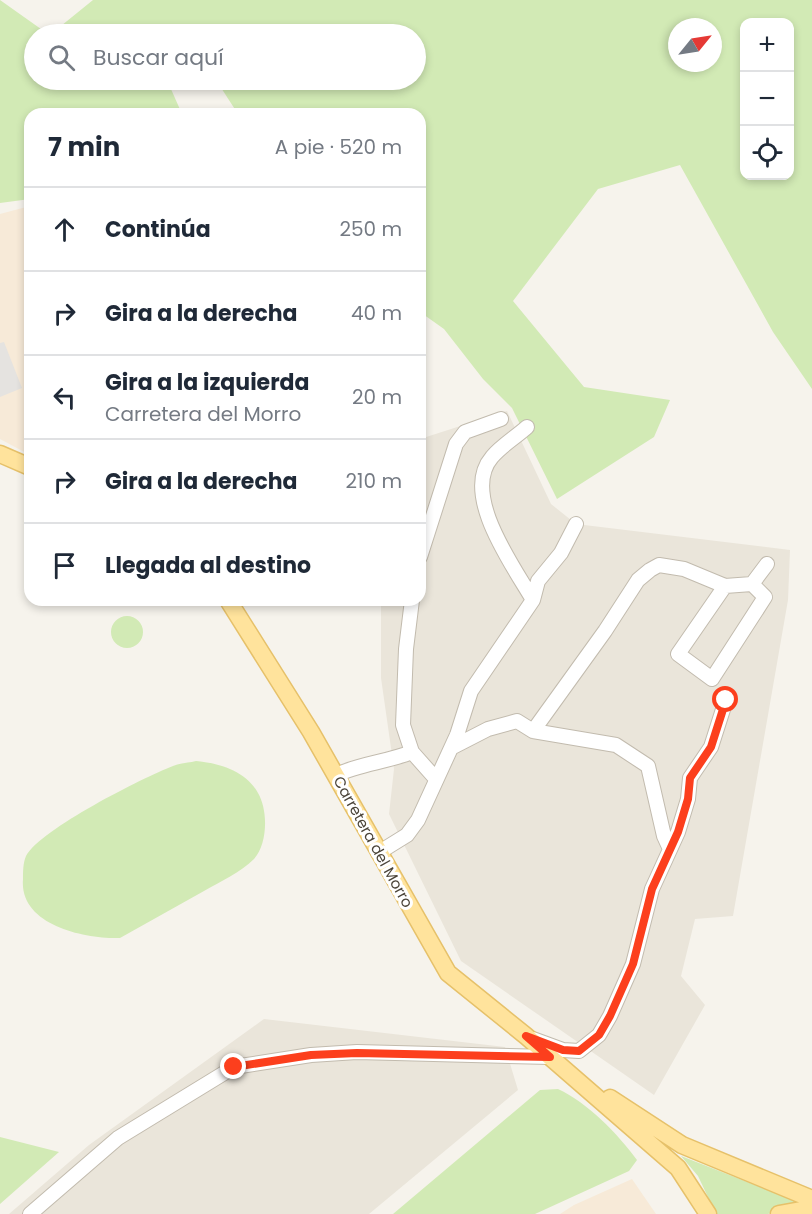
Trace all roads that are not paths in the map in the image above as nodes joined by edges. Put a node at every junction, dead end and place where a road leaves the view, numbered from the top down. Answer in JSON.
{"nodes":[{"id":1,"x":501,"y":419,"type":"dead end"},
{"id":2,"x":527,"y":427,"type":"dead end"},
{"id":3,"x":0,"y":454,"type":"edge"},
{"id":4,"x":24,"y":464,"type":"edge"},
{"id":5,"x":576,"y":524,"type":"dead end"},
{"id":6,"x":426,"y":538,"type":"edge"},
{"id":7,"x":767,"y":564,"type":"dead end"},
{"id":8,"x":752,"y":584,"type":"junction"},
{"id":9,"x":725,"y":586,"type":"junction"},
{"id":10,"x":533,"y":600,"type":"junction"},
{"id":11,"x":232,"y":606,"type":"edge"},
{"id":12,"x":411,"y":606,"type":"edge"},
{"id":13,"x":726,"y":700,"type":"dead end"},
{"id":14,"x":533,"y":731,"type":"junction"},
{"id":15,"x":451,"y":748,"type":"junction"},
{"id":16,"x":412,"y":752,"type":"junction"},
{"id":17,"x":336,"y":776,"type":"junction"},
{"id":18,"x":436,"y":779,"type":"junction"},
{"id":19,"x":670,"y":849,"type":"junction"},
{"id":20,"x":378,"y":853,"type":"junction"},
{"id":21,"x":526,"y":1036,"type":"junction"},
{"id":22,"x":550,"y":1057,"type":"junction"},
{"id":23,"x":812,"y":1199,"type":"edge"},
{"id":24,"x":812,"y":1208,"type":"edge"},
{"id":25,"x":30,"y":1214,"type":"edge"},
{"id":26,"x":708,"y":1214,"type":"edge"},
{"id":27,"x":779,"y":1214,"type":"edge"}],
"edges":[{"from":1,"to":6,"type":"street"},
{"from":2,"to":10,"type":"street"},
{"from":3,"to":4,"type":"main road"},
{"from":5,"to":10,"type":"street"},
{"from":7,"to":8,"type":"street"},
{"from":8,"to":9,"type":"street"},
{"from":8,"to":9,"type":"street"},
{"from":9,"to":14,"type":"street"},
{"from":10,"to":15,"type":"street"},
{"from":11,"to":17,"type":"main road","name":"Carretera del Morro"},
{"from":12,"to":16,"type":"street"},
{"from":13,"to":19,"type":"street"},
{"from":14,"to":15,"type":"street"},
{"from":14,"to":19,"type":"street"},
{"from":15,"to":18,"type":"street"},
{"from":16,"to":17,"type":"street"},
{"from":16,"to":18,"type":"street"},
{"from":17,"to":20,"type":"main road","name":"Carretera del Morro"},
{"from":18,"to":20,"type":"street"},
{"from":19,"to":21,"type":"street"},
{"from":20,"to":21,"type":"main road","name":"Carretera del Morro"},
{"from":21,"to":22,"type":"main road","name":"Carretera del Morro"},
{"from":22,"to":23,"type":"main road","name":"Carretera del Morro"},
{"from":22,"to":25,"type":"street"},
{"from":22,"to":26,"type":"main road","name":"Carretera del Morro"},
{"from":24,"to":27,"type":"main road"}]}
